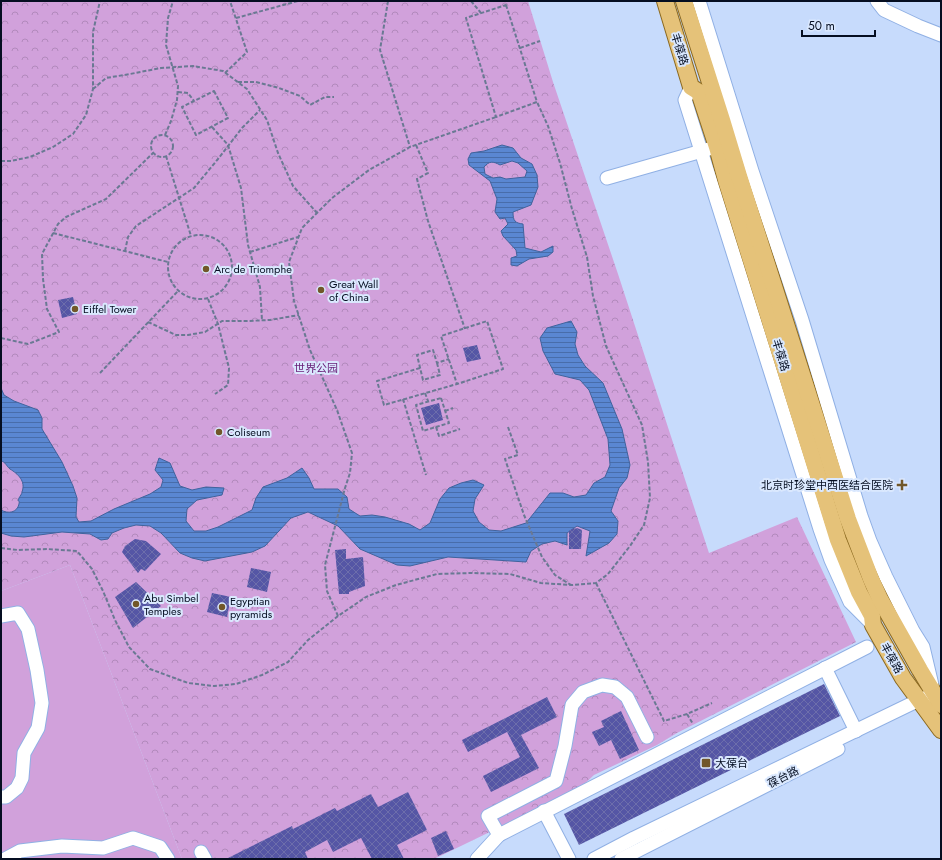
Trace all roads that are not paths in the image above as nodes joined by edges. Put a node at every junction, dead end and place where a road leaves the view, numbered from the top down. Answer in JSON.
{"nodes":[{"id":1,"x":665,"y":1,"type":"edge"},
{"id":2,"x":684,"y":1,"type":"edge"},
{"id":3,"x":699,"y":1,"type":"edge"},
{"id":4,"x":877,"y":1,"type":"edge"},
{"id":5,"x":941,"y":35,"type":"edge"},
{"id":6,"x":691,"y":87,"type":"junction"},
{"id":7,"x":729,"y":143,"type":"junction"},
{"id":8,"x":701,"y":151,"type":"junction"},
{"id":9,"x":607,"y":178,"type":"dead end"},
{"id":10,"x":1,"y":616,"type":"edge"},
{"id":11,"x":873,"y":625,"type":"junction"},
{"id":12,"x":867,"y":647,"type":"dead end"},
{"id":13,"x":825,"y":668,"type":"junction"},
{"id":14,"x":932,"y":699,"type":"edge"},
{"id":15,"x":941,"y":730,"type":"edge"},
{"id":16,"x":856,"y":731,"type":"junction"},
{"id":17,"x":647,"y":738,"type":"dead end"},
{"id":18,"x":1,"y":797,"type":"edge"},
{"id":19,"x":544,"y":811,"type":"junction"},
{"id":20,"x":499,"y":835,"type":"junction"},
{"id":21,"x":5,"y":859,"type":"edge"},
{"id":22,"x":168,"y":859,"type":"edge"},
{"id":23,"x":477,"y":859,"type":"edge"},
{"id":24,"x":569,"y":859,"type":"edge"},
{"id":25,"x":594,"y":859,"type":"edge"},
{"id":26,"x":621,"y":859,"type":"edge"}],
"edges":[{"from":1,"to":6,"type":"main road","name":"丰葆路"},
{"from":2,"to":7,"type":"main road","name":"丰葆路"},
{"from":3,"to":7,"type":"street"},
{"from":4,"to":5,"type":"street"},
{"from":6,"to":7,"type":"main road","name":"丰葆路"},
{"from":6,"to":8,"type":"street"},
{"from":7,"to":8,"type":"street"},
{"from":7,"to":11,"type":"main road","name":"丰葆路"},
{"from":7,"to":14,"type":"main road","name":"丰葆路"},
{"from":8,"to":9,"type":"street"},
{"from":8,"to":11,"type":"street"},
{"from":10,"to":18,"type":"street"},
{"from":11,"to":14,"type":"main road","name":"丰葆路"},
{"from":12,"to":13,"type":"street"},
{"from":13,"to":16,"type":"street"},
{"from":13,"to":19,"type":"street"},
{"from":14,"to":15,"type":"main road"},
{"from":14,"to":16,"type":"street","name":"葆台路"},
{"from":14,"to":26,"type":"street","name":"葆台路"},
{"from":16,"to":25,"type":"street","name":"葆台路"},
{"from":17,"to":20,"type":"street"},
{"from":19,"to":20,"type":"street"},
{"from":19,"to":24,"type":"street"},
{"from":20,"to":23,"type":"street"},
{"from":21,"to":22,"type":"street"}]}
